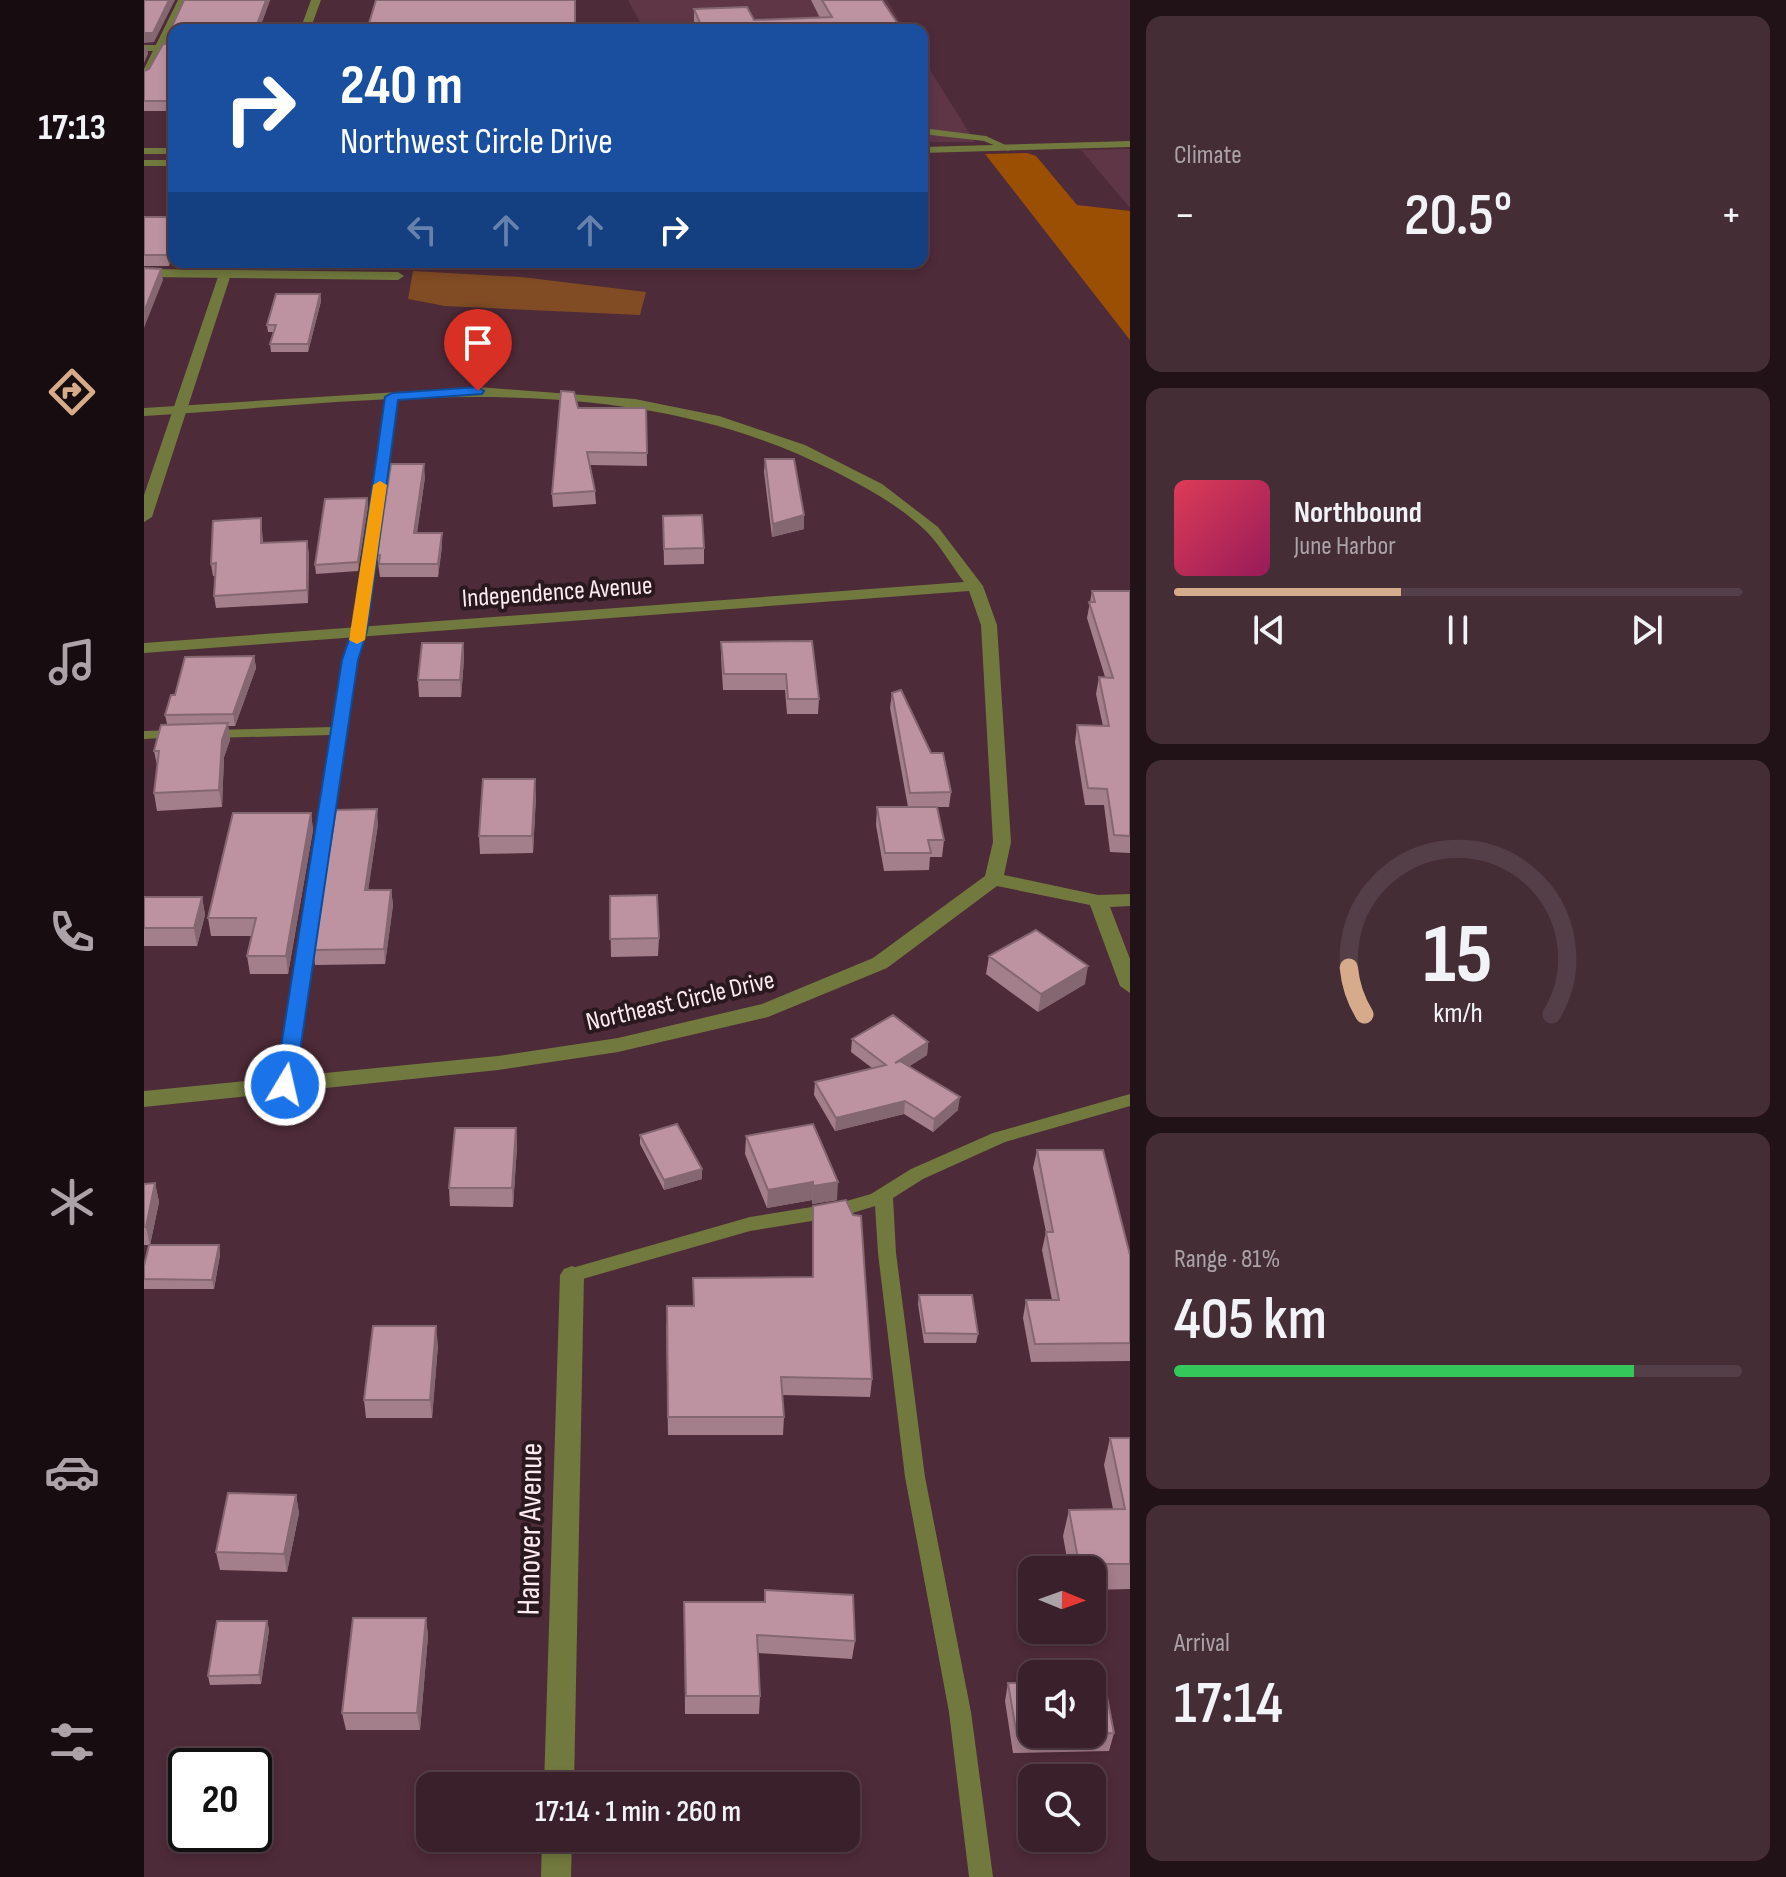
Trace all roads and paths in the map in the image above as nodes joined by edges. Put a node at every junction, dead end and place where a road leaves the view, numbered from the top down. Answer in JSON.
{"nodes":[{"id":1,"x":182,"y":0,"type":"edge"},
{"id":2,"x":316,"y":0,"type":"edge"},
{"id":3,"x":170,"y":24,"type":"edge"},
{"id":4,"x":307,"y":24,"type":"edge"},
{"id":5,"x":168,"y":29,"type":"edge"},
{"id":6,"x":144,"y":48,"type":"edge"},
{"id":7,"x":159,"y":48,"type":"junction"},
{"id":8,"x":168,"y":48,"type":"edge"},
{"id":9,"x":144,"y":77,"type":"edge"},
{"id":10,"x":928,"y":132,"type":"edge"},
{"id":11,"x":1130,"y":144,"type":"edge"},
{"id":12,"x":1008,"y":148,"type":"junction"},
{"id":13,"x":928,"y":150,"type":"edge"},
{"id":14,"x":144,"y":151,"type":"edge"},
{"id":15,"x":168,"y":151,"type":"edge"},
{"id":16,"x":144,"y":163,"type":"edge"},
{"id":17,"x":168,"y":163,"type":"edge"},
{"id":18,"x":228,"y":268,"type":"edge"},
{"id":19,"x":144,"y":273,"type":"edge"},
{"id":20,"x":398,"y":276,"type":"dead end"},
{"id":21,"x":392,"y":397,"type":"junction"},
{"id":22,"x":180,"y":410,"type":"junction"},
{"id":23,"x":144,"y":412,"type":"edge"},
{"id":24,"x":144,"y":517,"type":"edge"},
{"id":25,"x":975,"y":586,"type":"junction"},
{"id":26,"x":360,"y":631,"type":"junction"},
{"id":27,"x":144,"y":648,"type":"edge"},
{"id":28,"x":339,"y":731,"type":"junction"},
{"id":29,"x":144,"y":735,"type":"edge"},
{"id":30,"x":994,"y":879,"type":"junction"},
{"id":31,"x":1130,"y":900,"type":"edge"},
{"id":32,"x":1098,"y":901,"type":"junction"},
{"id":33,"x":1130,"y":986,"type":"edge"},
{"id":34,"x":285,"y":1085,"type":"junction"},
{"id":35,"x":144,"y":1099,"type":"edge"},
{"id":36,"x":1130,"y":1100,"type":"edge"},
{"id":37,"x":884,"y":1195,"type":"junction"},
{"id":38,"x":572,"y":1275,"type":"joint"},
{"id":39,"x":559,"y":1772,"type":"edge"},
{"id":40,"x":557,"y":1852,"type":"edge"},
{"id":41,"x":556,"y":1877,"type":"edge"},
{"id":42,"x":981,"y":1877,"type":"edge"}],
"edges":[{"from":1,"to":3,"type":"lane"},
{"from":2,"to":4,"type":"street"},
{"from":5,"to":7,"type":"lane"},
{"from":6,"to":7,"type":"street"},
{"from":7,"to":8,"type":"street"},
{"from":7,"to":9,"type":"lane"},
{"from":10,"to":12,"type":"lane"},
{"from":11,"to":12,"type":"street"},
{"from":12,"to":13,"type":"street"},
{"from":14,"to":15,"type":"street"},
{"from":16,"to":17,"type":"lane"},
{"from":18,"to":19,"type":"street"},
{"from":18,"to":20,"type":"street"},
{"from":18,"to":22,"type":"street"},
{"from":21,"to":22,"type":"street"},
{"from":21,"to":25,"type":"street"},
{"from":21,"to":26,"type":"lane"},
{"from":22,"to":23,"type":"street"},
{"from":22,"to":24,"type":"street"},
{"from":25,"to":26,"type":"street","name":"Independence Avenue"},
{"from":25,"to":30,"type":"street"},
{"from":26,"to":27,"type":"street","name":"Independence Avenue"},
{"from":26,"to":28,"type":"lane"},
{"from":28,"to":29,"type":"lane"},
{"from":28,"to":34,"type":"lane"},
{"from":30,"to":32,"type":"street"},
{"from":30,"to":34,"type":"street","name":"Northeast Circle Drive"},
{"from":31,"to":32,"type":"street"},
{"from":32,"to":33,"type":"street"},
{"from":34,"to":35,"type":"street","name":"Northeast Circle Drive"},
{"from":36,"to":37,"type":"lane"},
{"from":37,"to":38,"type":"lane"},
{"from":37,"to":42,"type":"lane"},
{"from":38,"to":39,"type":"street","name":"Hanover Avenue"},
{"from":40,"to":41,"type":"street"}]}
